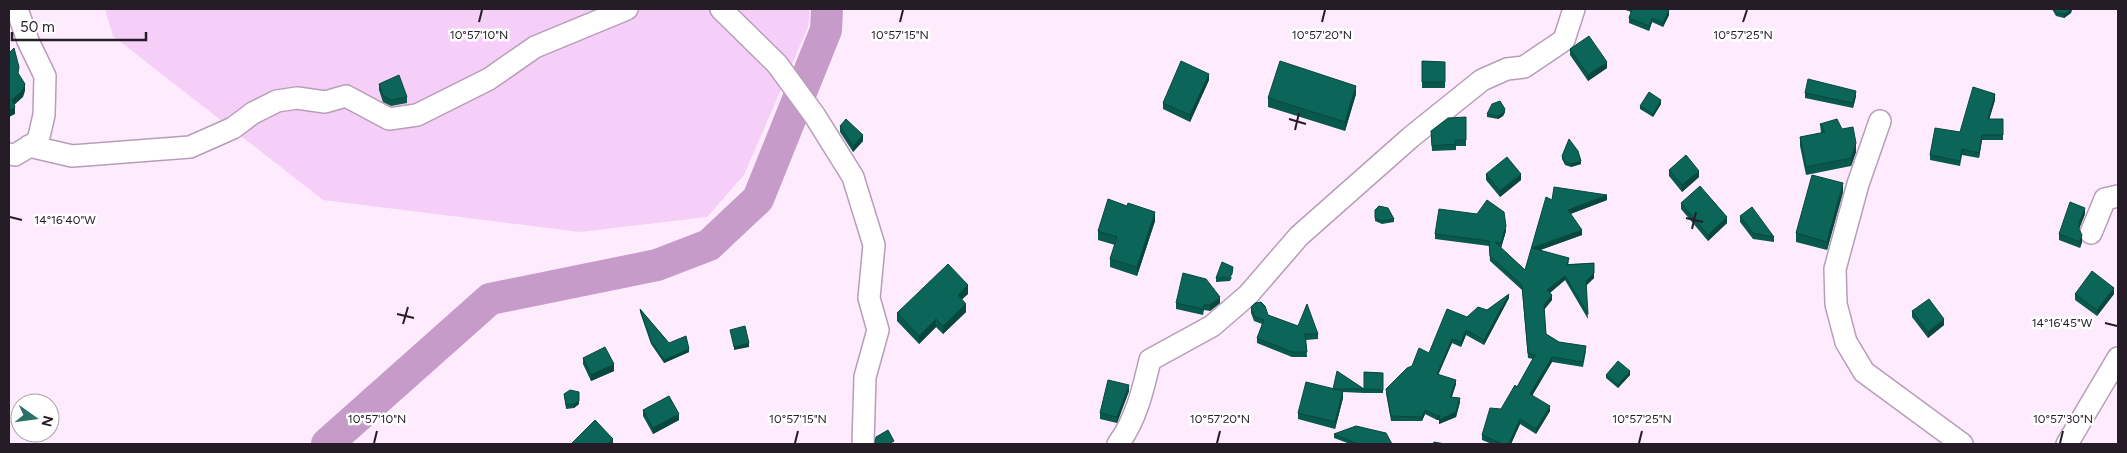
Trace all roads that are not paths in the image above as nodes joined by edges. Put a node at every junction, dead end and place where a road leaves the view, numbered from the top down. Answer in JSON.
{"nodes":[{"id":1,"x":17,"y":9,"type":"edge"},
{"id":2,"x":627,"y":9,"type":"edge"},
{"id":3,"x":721,"y":9,"type":"edge"},
{"id":4,"x":1574,"y":9,"type":"edge"},
{"id":5,"x":1880,"y":121,"type":"dead end"},
{"id":6,"x":29,"y":146,"type":"junction"},
{"id":7,"x":9,"y":154,"type":"edge"},
{"id":8,"x":2118,"y":196,"type":"edge"},
{"id":9,"x":2091,"y":234,"type":"dead end"},
{"id":10,"x":2118,"y":358,"type":"edge"},
{"id":11,"x":863,"y":444,"type":"edge"},
{"id":12,"x":1118,"y":444,"type":"edge"},
{"id":13,"x":1962,"y":444,"type":"edge"},
{"id":14,"x":2067,"y":444,"type":"edge"}],
"edges":[{"from":1,"to":6,"type":"street"},
{"from":2,"to":6,"type":"street"},
{"from":3,"to":11,"type":"street"},
{"from":4,"to":12,"type":"street"},
{"from":5,"to":13,"type":"street"},
{"from":6,"to":7,"type":"street"},
{"from":8,"to":9,"type":"street"},
{"from":10,"to":14,"type":"street"}]}
